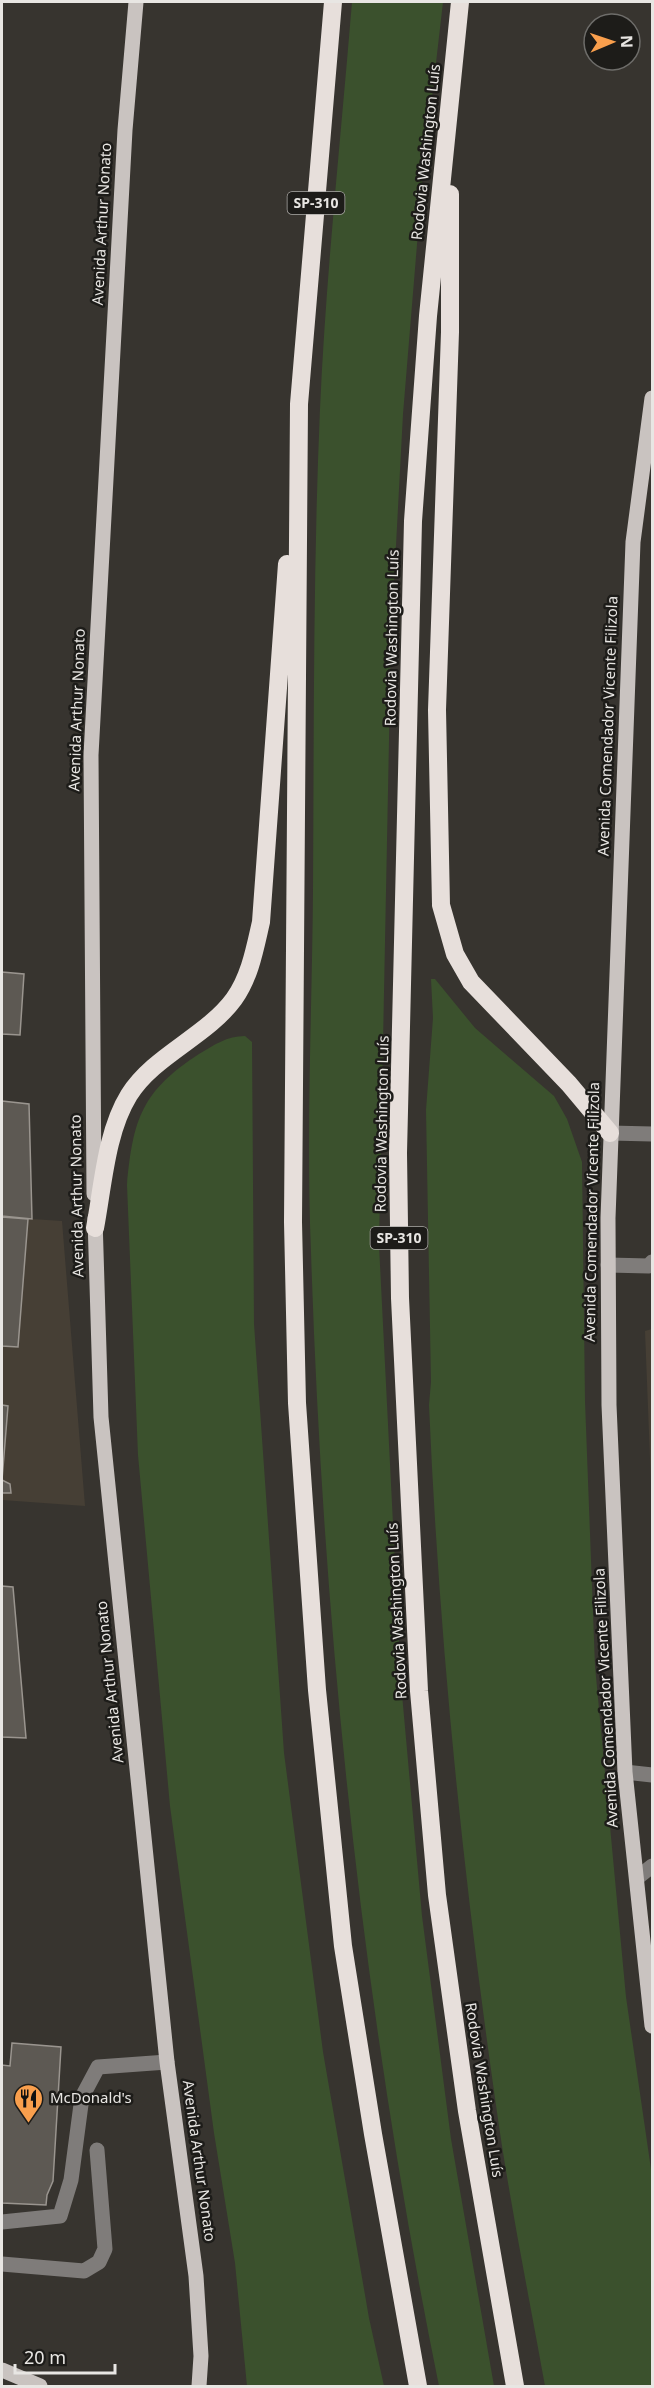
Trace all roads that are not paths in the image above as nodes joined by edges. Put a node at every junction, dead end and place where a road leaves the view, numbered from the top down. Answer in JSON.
{"nodes":[{"id":1,"x":136,"y":2,"type":"edge"},
{"id":2,"x":333,"y":2,"type":"edge"},
{"id":3,"x":460,"y":2,"type":"edge"},
{"id":4,"x":450,"y":84,"type":"junction"},
{"id":5,"x":652,"y":398,"type":"edge"},
{"id":6,"x":299,"y":404,"type":"junction"},
{"id":7,"x":610,"y":1133,"type":"junction"},
{"id":8,"x":652,"y":1134,"type":"edge"},
{"id":9,"x":95,"y":1228,"type":"junction"},
{"id":10,"x":608,"y":1265,"type":"junction"},
{"id":11,"x":651,"y":1265,"type":"edge"},
{"id":12,"x":625,"y":1772,"type":"junction"},
{"id":13,"x":652,"y":1775,"type":"edge"},
{"id":14,"x":652,"y":1866,"type":"edge"},
{"id":15,"x":637,"y":1878,"type":"junction"},
{"id":16,"x":651,"y":2000,"type":"edge"},
{"id":17,"x":652,"y":2026,"type":"edge"},
{"id":18,"x":167,"y":2062,"type":"junction"},
{"id":19,"x":97,"y":2150,"type":"dead end"},
{"id":20,"x":2,"y":2222,"type":"edge"},
{"id":21,"x":2,"y":2264,"type":"edge"},
{"id":22,"x":2,"y":2370,"type":"edge"},
{"id":23,"x":40,"y":2386,"type":"edge"},
{"id":24,"x":199,"y":2386,"type":"edge"},
{"id":25,"x":418,"y":2386,"type":"edge"},
{"id":26,"x":515,"y":2386,"type":"edge"}],
"edges":[{"from":1,"to":9,"type":"main road","name":"Avenida Arthur Nonato"},
{"from":2,"to":6,"type":"highway","number":"SP-310"},
{"from":3,"to":4,"type":"highway","name":"Rodovia Washington Luís","number":"SP-310"},
{"from":4,"to":7,"type":"highway"},
{"from":4,"to":26,"type":"highway","name":"Rodovia Washington Luís","number":"SP-310"},
{"from":5,"to":7,"type":"main road","name":"Avenida Comendador Vicente Filizola"},
{"from":6,"to":9,"type":"highway"},
{"from":6,"to":25,"type":"highway","number":"SP-310"},
{"from":7,"to":8,"type":"lane"},
{"from":7,"to":10,"type":"main road","name":"Avenida Comendador Vicente Filizola"},
{"from":9,"to":18,"type":"main road","name":"Avenida Arthur Nonato"},
{"from":10,"to":11,"type":"lane"},
{"from":10,"to":12,"type":"main road","name":"Avenida Comendador Vicente Filizola"},
{"from":12,"to":13,"type":"lane"},
{"from":12,"to":15,"type":"main road","name":"Avenida Comendador Vicente Filizola"},
{"from":14,"to":15,"type":"lane"},
{"from":15,"to":16,"type":"main road","name":"Avenida Comendador Vicente Filizola"},
{"from":16,"to":17,"type":"main road","name":"Avenida Comendador Vicente Filizola"},
{"from":18,"to":20,"type":"lane"},
{"from":18,"to":24,"type":"main road","name":"Avenida Arthur Nonato"},
{"from":19,"to":21,"type":"lane"},
{"from":22,"to":23,"type":"main road"}]}
